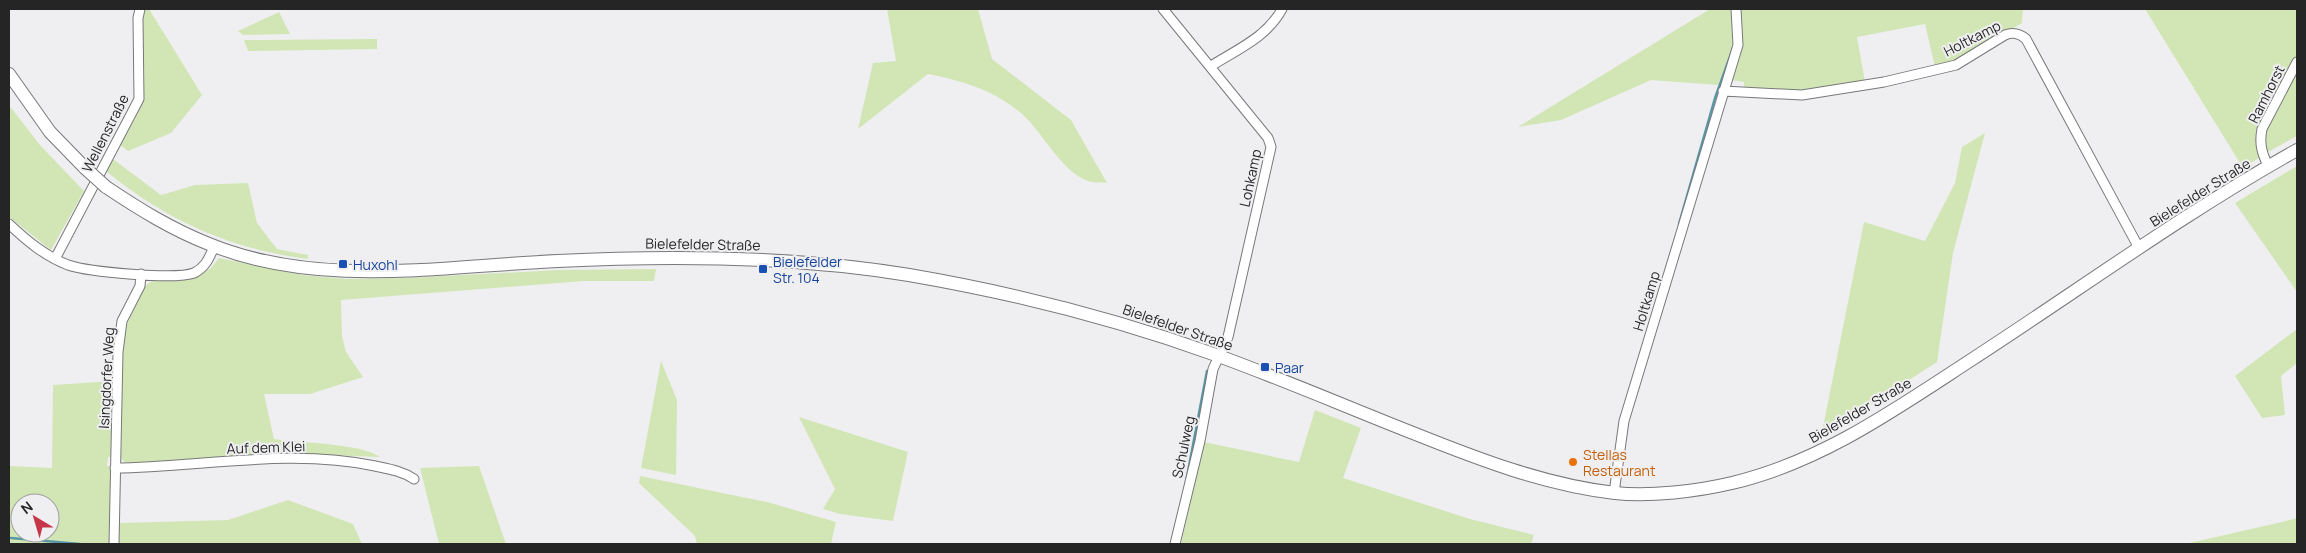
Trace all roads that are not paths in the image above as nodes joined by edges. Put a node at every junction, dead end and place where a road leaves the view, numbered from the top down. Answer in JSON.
{"nodes":[{"id":1,"x":140,"y":9,"type":"edge"},
{"id":2,"x":1163,"y":9,"type":"edge"},
{"id":3,"x":1282,"y":9,"type":"edge"},
{"id":4,"x":1736,"y":9,"type":"edge"},
{"id":5,"x":2297,"y":62,"type":"edge"},
{"id":6,"x":1211,"y":66,"type":"junction"},
{"id":7,"x":9,"y":74,"type":"edge"},
{"id":8,"x":1724,"y":91,"type":"junction"},
{"id":9,"x":2297,"y":150,"type":"edge"},
{"id":10,"x":2268,"y":166,"type":"junction"},
{"id":11,"x":9,"y":224,"type":"edge"},
{"id":12,"x":214,"y":247,"type":"junction"},
{"id":13,"x":2139,"y":248,"type":"junction"},
{"id":14,"x":55,"y":259,"type":"junction"},
{"id":15,"x":141,"y":274,"type":"junction"},
{"id":16,"x":1219,"y":356,"type":"junction"},
{"id":17,"x":116,"y":468,"type":"junction"},
{"id":18,"x":414,"y":479,"type":"dead end"},
{"id":19,"x":1614,"y":493,"type":"junction"},
{"id":20,"x":114,"y":544,"type":"edge"},
{"id":21,"x":1176,"y":544,"type":"edge"}],
"edges":[{"from":1,"to":14,"type":"street","name":"Wellenstraße"},
{"from":2,"to":6,"type":"street","name":"Lohkamp"},
{"from":3,"to":6,"type":"street"},
{"from":4,"to":8,"type":"street","name":"Holtkamp"},
{"from":5,"to":10,"type":"street","name":"Ramhorst"},
{"from":6,"to":16,"type":"street","name":"Lohkamp"},
{"from":7,"to":12,"type":"main road","name":"Bielefelder Straße","bridge":true},
{"from":8,"to":13,"type":"street","name":"Holtkamp"},
{"from":8,"to":19,"type":"street","name":"Holtkamp"},
{"from":9,"to":10,"type":"main road","name":"Bielefelder Straße"},
{"from":10,"to":13,"type":"main road","name":"Bielefelder Straße"},
{"from":11,"to":14,"type":"street"},
{"from":12,"to":15,"type":"street"},
{"from":12,"to":16,"type":"main road","name":"Bielefelder Straße"},
{"from":13,"to":19,"type":"main road","name":"Bielefelder Straße"},
{"from":14,"to":15,"type":"street"},
{"from":15,"to":17,"type":"street","name":"Isingdorfer Weg"},
{"from":16,"to":19,"type":"main road","name":"Bielefelder Straße"},
{"from":16,"to":21,"type":"street","name":"Schulweg"},
{"from":17,"to":18,"type":"street","name":"Auf dem Klei"},
{"from":17,"to":20,"type":"street","name":"Isingdorfer Weg"}]}
